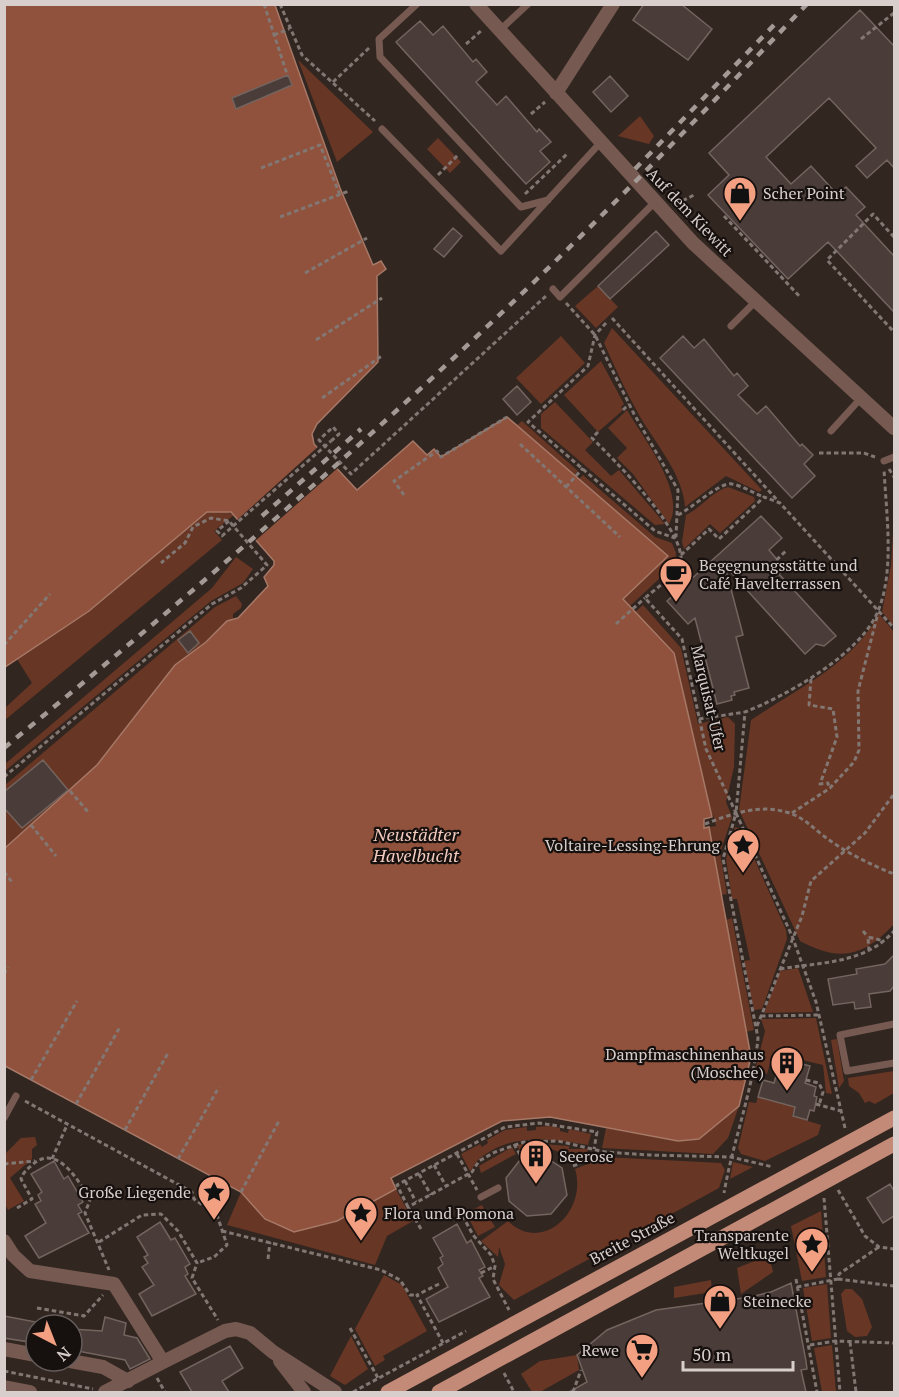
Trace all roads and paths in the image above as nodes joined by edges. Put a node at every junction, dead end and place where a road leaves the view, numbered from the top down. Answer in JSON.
{"nodes":[{"id":1,"x":264,"y":4,"type":"edge"},
{"id":2,"x":280,"y":4,"type":"edge"},
{"id":3,"x":417,"y":4,"type":"edge"},
{"id":4,"x":476,"y":4,"type":"edge"},
{"id":5,"x":528,"y":4,"type":"edge"},
{"id":6,"x":613,"y":4,"type":"edge"},
{"id":7,"x":894,"y":13,"type":"edge"},
{"id":8,"x":496,"y":26,"type":"junction"},
{"id":9,"x":289,"y":29,"type":"junction"},
{"id":10,"x":274,"y":35,"type":"junction"},
{"id":11,"x":379,"y":39,"type":"junction"},
{"id":12,"x":861,"y":39,"type":"dead end"},
{"id":13,"x":466,"y":44,"type":"dead end"},
{"id":14,"x":287,"y":74,"type":"dead end"},
{"id":15,"x":333,"y":81,"type":"junction"},
{"id":16,"x":556,"y":93,"type":"junction"},
{"id":17,"x":531,"y":114,"type":"dead end"},
{"id":18,"x":382,"y":129,"type":"joint"},
{"id":19,"x":602,"y":141,"type":"junction"},
{"id":20,"x":567,"y":154,"type":"dead end"},
{"id":21,"x":456,"y":157,"type":"dead end"},
{"id":22,"x":261,"y":168,"type":"dead end"},
{"id":23,"x":433,"y":180,"type":"junction"},
{"id":24,"x":517,"y":188,"type":"dead end"},
{"id":25,"x":349,"y":191,"type":"dead end"},
{"id":26,"x":340,"y":195,"type":"junction"},
{"id":27,"x":694,"y":195,"type":"dead end"},
{"id":28,"x":551,"y":199,"type":"junction"},
{"id":29,"x":655,"y":202,"type":"junction"},
{"id":30,"x":676,"y":204,"type":"dead end"},
{"id":31,"x":724,"y":216,"type":"dead end"},
{"id":32,"x":280,"y":217,"type":"dead end"},
{"id":33,"x":894,"y":237,"type":"edge"},
{"id":34,"x":367,"y":238,"type":"dead end"},
{"id":35,"x":305,"y":273,"type":"dead end"},
{"id":36,"x":552,"y":289,"type":"joint"},
{"id":37,"x":382,"y":298,"type":"dead end"},
{"id":38,"x":801,"y":298,"type":"dead end"},
{"id":39,"x":756,"y":301,"type":"junction"},
{"id":40,"x":575,"y":313,"type":"dead end"},
{"id":41,"x":612,"y":318,"type":"dead end"},
{"id":42,"x":606,"y":323,"type":"dead end"},
{"id":43,"x":731,"y":326,"type":"dead end"},
{"id":44,"x":894,"y":332,"type":"edge"},
{"id":45,"x":595,"y":335,"type":"junction"},
{"id":46,"x":316,"y":340,"type":"dead end"},
{"id":47,"x":382,"y":355,"type":"dead end"},
{"id":48,"x":862,"y":397,"type":"junction"},
{"id":49,"x":322,"y":398,"type":"dead end"},
{"id":50,"x":629,"y":404,"type":"junction"},
{"id":51,"x":622,"y":410,"type":"dead end"},
{"id":52,"x":507,"y":417,"type":"dead end"},
{"id":53,"x":894,"y":428,"type":"edge"},
{"id":54,"x":831,"y":430,"type":"dead end"},
{"id":55,"x":598,"y":432,"type":"dead end"},
{"id":56,"x":520,"y":444,"type":"dead end"},
{"id":57,"x":819,"y":453,"type":"dead end"},
{"id":58,"x":894,"y":458,"type":"edge"},
{"id":59,"x":884,"y":461,"type":"junction"},
{"id":60,"x":583,"y":468,"type":"junction"},
{"id":61,"x":566,"y":487,"type":"junction"},
{"id":62,"x":404,"y":495,"type":"dead end"},
{"id":63,"x":764,"y":497,"type":"junction"},
{"id":64,"x":780,"y":503,"type":"junction"},
{"id":65,"x":678,"y":515,"type":"junction"},
{"id":66,"x":229,"y":521,"type":"junction"},
{"id":67,"x":620,"y":537,"type":"dead end"},
{"id":68,"x":676,"y":539,"type":"junction"},
{"id":69,"x":787,"y":550,"type":"dead end"},
{"id":70,"x":681,"y":555,"type":"junction"},
{"id":71,"x":161,"y":562,"type":"dead end"},
{"id":72,"x":771,"y":565,"type":"dead end"},
{"id":73,"x":50,"y":594,"type":"dead end"},
{"id":74,"x":645,"y":598,"type":"junction"},
{"id":75,"x":879,"y":611,"type":"junction"},
{"id":76,"x":616,"y":624,"type":"dead end"},
{"id":77,"x":894,"y":628,"type":"edge"},
{"id":78,"x":4,"y":645,"type":"edge"},
{"id":79,"x":811,"y":679,"type":"junction"},
{"id":80,"x":744,"y":712,"type":"junction"},
{"id":81,"x":698,"y":719,"type":"junction"},
{"id":82,"x":4,"y":777,"type":"edge"},
{"id":83,"x":830,"y":788,"type":"junction"},
{"id":84,"x":70,"y":791,"type":"dead end"},
{"id":85,"x":894,"y":794,"type":"edge"},
{"id":86,"x":89,"y":813,"type":"dead end"},
{"id":87,"x":736,"y":813,"type":"junction"},
{"id":88,"x":792,"y":813,"type":"junction"},
{"id":89,"x":705,"y":824,"type":"dead end"},
{"id":90,"x":31,"y":825,"type":"dead end"},
{"id":91,"x":846,"y":850,"type":"junction"},
{"id":92,"x":56,"y":856,"type":"dead end"},
{"id":93,"x":4,"y":872,"type":"edge"},
{"id":94,"x":894,"y":874,"type":"edge"},
{"id":95,"x":12,"y":882,"type":"dead end"},
{"id":96,"x":863,"y":931,"type":"dead end"},
{"id":97,"x":894,"y":931,"type":"edge"},
{"id":98,"x":792,"y":936,"type":"junction"},
{"id":99,"x":868,"y":937,"type":"junction"},
{"id":100,"x":884,"y":941,"type":"junction"},
{"id":101,"x":869,"y":952,"type":"junction"},
{"id":102,"x":803,"y":965,"type":"junction"},
{"id":103,"x":8,"y":967,"type":"dead end"},
{"id":104,"x":780,"y":969,"type":"junction"},
{"id":105,"x":4,"y":974,"type":"edge"},
{"id":106,"x":77,"y":1001,"type":"dead end"},
{"id":107,"x":819,"y":1015,"type":"junction"},
{"id":108,"x":761,"y":1016,"type":"junction"},
{"id":109,"x":894,"y":1024,"type":"edge"},
{"id":110,"x":120,"y":1027,"type":"dead end"},
{"id":111,"x":756,"y":1027,"type":"junction"},
{"id":112,"x":168,"y":1053,"type":"dead end"},
{"id":113,"x":894,"y":1063,"type":"edge"},
{"id":114,"x":31,"y":1080,"type":"dead end"},
{"id":115,"x":806,"y":1080,"type":"dead end"},
{"id":116,"x":219,"y":1087,"type":"dead end"},
{"id":117,"x":16,"y":1096,"type":"joint"},
{"id":118,"x":76,"y":1104,"type":"dead end"},
{"id":119,"x":841,"y":1112,"type":"junction"},
{"id":120,"x":4,"y":1118,"type":"edge"},
{"id":121,"x":280,"y":1119,"type":"dead end"},
{"id":122,"x":894,"y":1119,"type":"edge"},
{"id":123,"x":67,"y":1124,"type":"junction"},
{"id":124,"x":124,"y":1130,"type":"dead end"},
{"id":125,"x":845,"y":1131,"type":"dead end"},
{"id":126,"x":514,"y":1144,"type":"junction"},
{"id":127,"x":894,"y":1144,"type":"edge"},
{"id":128,"x":594,"y":1149,"type":"junction"},
{"id":129,"x":605,"y":1152,"type":"junction"},
{"id":130,"x":457,"y":1154,"type":"junction"},
{"id":131,"x":731,"y":1157,"type":"junction"},
{"id":132,"x":522,"y":1158,"type":"dead end"},
{"id":133,"x":52,"y":1159,"type":"junction"},
{"id":134,"x":178,"y":1159,"type":"dead end"},
{"id":135,"x":37,"y":1161,"type":"junction"},
{"id":136,"x":4,"y":1164,"type":"edge"},
{"id":137,"x":434,"y":1165,"type":"junction"},
{"id":138,"x":573,"y":1166,"type":"dead end"},
{"id":139,"x":777,"y":1168,"type":"dead end"},
{"id":140,"x":419,"y":1174,"type":"junction"},
{"id":141,"x":468,"y":1174,"type":"junction"},
{"id":142,"x":405,"y":1181,"type":"junction"},
{"id":143,"x":446,"y":1186,"type":"junction"},
{"id":144,"x":498,"y":1188,"type":"dead end"},
{"id":145,"x":838,"y":1190,"type":"dead end"},
{"id":146,"x":241,"y":1192,"type":"dead end"},
{"id":147,"x":431,"y":1195,"type":"junction"},
{"id":148,"x":481,"y":1197,"type":"joint"},
{"id":149,"x":724,"y":1198,"type":"dead end"},
{"id":150,"x":824,"y":1198,"type":"dead end"},
{"id":151,"x":416,"y":1202,"type":"junction"},
{"id":152,"x":408,"y":1207,"type":"junction"},
{"id":153,"x":17,"y":1208,"type":"dead end"},
{"id":154,"x":459,"y":1209,"type":"dead end"},
{"id":155,"x":421,"y":1229,"type":"dead end"},
{"id":156,"x":222,"y":1230,"type":"junction"},
{"id":157,"x":4,"y":1241,"type":"edge"},
{"id":158,"x":99,"y":1242,"type":"junction"},
{"id":159,"x":270,"y":1242,"type":"junction"},
{"id":160,"x":879,"y":1247,"type":"junction"},
{"id":161,"x":894,"y":1248,"type":"edge"},
{"id":162,"x":268,"y":1259,"type":"dead end"},
{"id":163,"x":197,"y":1263,"type":"junction"},
{"id":164,"x":495,"y":1266,"type":"junction"},
{"id":165,"x":481,"y":1273,"type":"dead end"},
{"id":166,"x":838,"y":1279,"type":"junction"},
{"id":167,"x":796,"y":1280,"type":"dead end"},
{"id":168,"x":831,"y":1280,"type":"junction"},
{"id":169,"x":114,"y":1284,"type":"junction"},
{"id":170,"x":439,"y":1284,"type":"dead end"},
{"id":171,"x":894,"y":1286,"type":"edge"},
{"id":172,"x":797,"y":1287,"type":"junction"},
{"id":173,"x":417,"y":1295,"type":"junction"},
{"id":174,"x":37,"y":1308,"type":"dead end"},
{"id":175,"x":510,"y":1312,"type":"dead end"},
{"id":176,"x":350,"y":1328,"type":"dead end"},
{"id":177,"x":225,"y":1331,"type":"junction"},
{"id":178,"x":836,"y":1341,"type":"junction"},
{"id":179,"x":850,"y":1342,"type":"junction"},
{"id":180,"x":443,"y":1343,"type":"dead end"},
{"id":181,"x":894,"y":1343,"type":"edge"},
{"id":182,"x":809,"y":1345,"type":"junction"},
{"id":183,"x":4,"y":1349,"type":"edge"},
{"id":184,"x":273,"y":1352,"type":"junction"},
{"id":185,"x":24,"y":1353,"type":"edge"},
{"id":186,"x":812,"y":1360,"type":"junction"},
{"id":187,"x":806,"y":1361,"type":"dead end"},
{"id":188,"x":163,"y":1362,"type":"junction"},
{"id":189,"x":84,"y":1364,"type":"edge"},
{"id":190,"x":581,"y":1370,"type":"dead end"},
{"id":191,"x":4,"y":1371,"type":"edge"},
{"id":192,"x":503,"y":1373,"type":"dead end"},
{"id":193,"x":128,"y":1381,"type":"junction"},
{"id":194,"x":4,"y":1387,"type":"edge"},
{"id":195,"x":30,"y":1392,"type":"edge"},
{"id":196,"x":106,"y":1392,"type":"edge"},
{"id":197,"x":304,"y":1392,"type":"edge"},
{"id":198,"x":335,"y":1392,"type":"edge"},
{"id":199,"x":353,"y":1392,"type":"edge"},
{"id":200,"x":388,"y":1392,"type":"edge"},
{"id":201,"x":440,"y":1392,"type":"edge"},
{"id":202,"x":514,"y":1392,"type":"edge"},
{"id":203,"x":573,"y":1392,"type":"edge"},
{"id":204,"x":817,"y":1392,"type":"edge"},
{"id":205,"x":840,"y":1392,"type":"edge"},
{"id":206,"x":856,"y":1392,"type":"edge"}],
"edges":[{"from":1,"to":10,"type":"path"},
{"from":2,"to":9,"type":"path"},
{"from":3,"to":11,"type":"lane"},
{"from":4,"to":8,"type":"street","name":"Auf dem Kiewitt"},
{"from":5,"to":8,"type":"lane"},
{"from":6,"to":16,"type":"street"},
{"from":7,"to":12,"type":"path"},
{"from":8,"to":13,"type":"path"},
{"from":8,"to":16,"type":"street","name":"Auf dem Kiewitt"},
{"from":9,"to":10,"type":"path"},
{"from":9,"to":15,"type":"path"},
{"from":10,"to":14,"type":"path"},
{"from":11,"to":15,"type":"path"},
{"from":11,"to":28,"type":"lane"},
{"from":15,"to":18,"type":"path"},
{"from":16,"to":17,"type":"path"},
{"from":16,"to":19,"type":"street","name":"Auf dem Kiewitt"},
{"from":18,"to":23,"type":"lane"},
{"from":19,"to":28,"type":"lane"},
{"from":19,"to":29,"type":"street","name":"Auf dem Kiewitt"},
{"from":20,"to":24,"type":"path"},
{"from":21,"to":23,"type":"path"},
{"from":22,"to":26,"type":"path"},
{"from":23,"to":28,"type":"lane"},
{"from":25,"to":26,"type":"path"},
{"from":26,"to":32,"type":"path"},
{"from":27,"to":30,"type":"path"},
{"from":29,"to":36,"type":"lane"},
{"from":29,"to":39,"type":"street","name":"Auf dem Kiewitt"},
{"from":31,"to":38,"type":"path"},
{"from":33,"to":44,"type":"path"},
{"from":34,"to":35,"type":"path"},
{"from":36,"to":66,"type":"path","bridge":true},
{"from":37,"to":46,"type":"path"},
{"from":39,"to":43,"type":"lane"},
{"from":39,"to":48,"type":"street","name":"Auf dem Kiewitt"},
{"from":40,"to":45,"type":"path"},
{"from":41,"to":64,"type":"path"},
{"from":42,"to":45,"type":"path"},
{"from":45,"to":50,"type":"path"},
{"from":45,"to":60,"type":"path"},
{"from":47,"to":49,"type":"path"},
{"from":48,"to":53,"type":"street","name":"Auf dem Kiewitt"},
{"from":48,"to":54,"type":"lane"},
{"from":50,"to":51,"type":"path"},
{"from":50,"to":65,"type":"path"},
{"from":52,"to":62,"type":"path"},
{"from":55,"to":68,"type":"path"},
{"from":56,"to":61,"type":"path"},
{"from":57,"to":59,"type":"path"},
{"from":58,"to":59,"type":"lane"},
{"from":59,"to":75,"type":"path"},
{"from":60,"to":61,"type":"path"},
{"from":60,"to":68,"type":"path"},
{"from":61,"to":67,"type":"path"},
{"from":63,"to":64,"type":"path"},
{"from":63,"to":65,"type":"path"},
{"from":63,"to":70,"type":"path"},
{"from":64,"to":75,"type":"path"},
{"from":65,"to":68,"type":"path"},
{"from":66,"to":71,"type":"path"},
{"from":66,"to":82,"type":"path"},
{"from":68,"to":70,"type":"path"},
{"from":69,"to":72,"type":"path"},
{"from":70,"to":74,"type":"path"},
{"from":73,"to":78,"type":"path"},
{"from":74,"to":76,"type":"path"},
{"from":74,"to":81,"type":"path","name":"Marquisat-Ufer"},
{"from":75,"to":77,"type":"path"},
{"from":75,"to":79,"type":"path"},
{"from":75,"to":83,"type":"path"},
{"from":79,"to":80,"type":"path"},
{"from":79,"to":83,"type":"path"},
{"from":80,"to":81,"type":"path"},
{"from":80,"to":87,"type":"path"},
{"from":81,"to":87,"type":"path","name":"Marquisat-Ufer"},
{"from":83,"to":88,"type":"path"},
{"from":84,"to":86,"type":"path"},
{"from":85,"to":91,"type":"path"},
{"from":87,"to":88,"type":"path"},
{"from":87,"to":89,"type":"path"},
{"from":87,"to":98,"type":"path","name":"Marquisat-Ufer"},
{"from":87,"to":111,"type":"path"},
{"from":88,"to":91,"type":"path"},
{"from":90,"to":92,"type":"path"},
{"from":91,"to":94,"type":"path"},
{"from":91,"to":98,"type":"path"},
{"from":93,"to":95,"type":"path"},
{"from":96,"to":99,"type":"path"},
{"from":97,"to":100,"type":"path"},
{"from":98,"to":102,"type":"path","name":"Marquisat-Ufer"},
{"from":98,"to":104,"type":"path"},
{"from":99,"to":100,"type":"path"},
{"from":99,"to":101,"type":"path"},
{"from":100,"to":101,"type":"path"},
{"from":101,"to":102,"type":"path"},
{"from":102,"to":104,"type":"path"},
{"from":102,"to":107,"type":"path","name":"Marquisat-Ufer"},
{"from":103,"to":105,"type":"path"},
{"from":104,"to":108,"type":"path"},
{"from":106,"to":114,"type":"path"},
{"from":107,"to":108,"type":"path"},
{"from":107,"to":119,"type":"path","name":"Marquisat-Ufer"},
{"from":108,"to":111,"type":"path"},
{"from":109,"to":113,"type":"lane"},
{"from":110,"to":118,"type":"path"},
{"from":111,"to":131,"type":"path"},
{"from":112,"to":124,"type":"path"},
{"from":115,"to":119,"type":"path"},
{"from":116,"to":134,"type":"path"},
{"from":117,"to":120,"type":"lane"},
{"from":117,"to":123,"type":"path"},
{"from":119,"to":125,"type":"path","name":"Marquisat-Ufer"},
{"from":121,"to":146,"type":"path"},
{"from":122,"to":200,"type":"main road","name":"Breite Straße"},
{"from":123,"to":133,"type":"path"},
{"from":123,"to":156,"type":"path"},
{"from":126,"to":128,"type":"path"},
{"from":126,"to":132,"type":"path"},
{"from":126,"to":141,"type":"path"},
{"from":127,"to":201,"type":"main road"},
{"from":128,"to":129,"type":"path"},
{"from":128,"to":130,"type":"path"},
{"from":129,"to":131,"type":"path"},
{"from":129,"to":138,"type":"path"},
{"from":130,"to":137,"type":"path"},
{"from":130,"to":141,"type":"path"},
{"from":131,"to":139,"type":"path"},
{"from":131,"to":149,"type":"path"},
{"from":133,"to":135,"type":"path"},
{"from":133,"to":158,"type":"path"},
{"from":135,"to":136,"type":"path"},
{"from":135,"to":153,"type":"path"},
{"from":137,"to":140,"type":"path"},
{"from":137,"to":143,"type":"path"},
{"from":140,"to":142,"type":"path"},
{"from":140,"to":147,"type":"path"},
{"from":141,"to":143,"type":"path"},
{"from":141,"to":148,"type":"path"},
{"from":142,"to":151,"type":"path"},
{"from":142,"to":152,"type":"path"},
{"from":143,"to":147,"type":"path"},
{"from":144,"to":148,"type":"lane"},
{"from":145,"to":160,"type":"path"},
{"from":147,"to":151,"type":"path"},
{"from":150,"to":168,"type":"path"},
{"from":151,"to":152,"type":"path"},
{"from":152,"to":155,"type":"path"},
{"from":154,"to":164,"type":"path"},
{"from":156,"to":159,"type":"path"},
{"from":156,"to":163,"type":"path"},
{"from":157,"to":169,"type":"street"},
{"from":158,"to":163,"type":"path"},
{"from":158,"to":169,"type":"path"},
{"from":159,"to":162,"type":"path"},
{"from":159,"to":173,"type":"path"},
{"from":160,"to":161,"type":"path"},
{"from":160,"to":166,"type":"path"},
{"from":163,"to":177,"type":"path"},
{"from":164,"to":165,"type":"path"},
{"from":164,"to":175,"type":"path"},
{"from":166,"to":168,"type":"path"},
{"from":166,"to":171,"type":"path"},
{"from":167,"to":172,"type":"path"},
{"from":168,"to":172,"type":"path"},
{"from":168,"to":178,"type":"path"},
{"from":169,"to":174,"type":"path"},
{"from":169,"to":188,"type":"street"},
{"from":170,"to":173,"type":"path"},
{"from":172,"to":182,"type":"path"},
{"from":173,"to":180,"type":"path"},
{"from":176,"to":199,"type":"path"},
{"from":177,"to":184,"type":"street"},
{"from":177,"to":188,"type":"street"},
{"from":178,"to":179,"type":"path"},
{"from":178,"to":182,"type":"path"},
{"from":178,"to":205,"type":"path"},
{"from":179,"to":181,"type":"path"},
{"from":179,"to":206,"type":"path"},
{"from":182,"to":186,"type":"path"},
{"from":183,"to":185,"type":"street"},
{"from":184,"to":197,"type":"street"},
{"from":184,"to":198,"type":"street"},
{"from":186,"to":187,"type":"path"},
{"from":186,"to":204,"type":"path"},
{"from":188,"to":193,"type":"street"},
{"from":189,"to":193,"type":"street"},
{"from":190,"to":203,"type":"path"},
{"from":191,"to":196,"type":"path"},
{"from":192,"to":202,"type":"path"},
{"from":193,"to":196,"type":"street"},
{"from":194,"to":195,"type":"street"}]}
